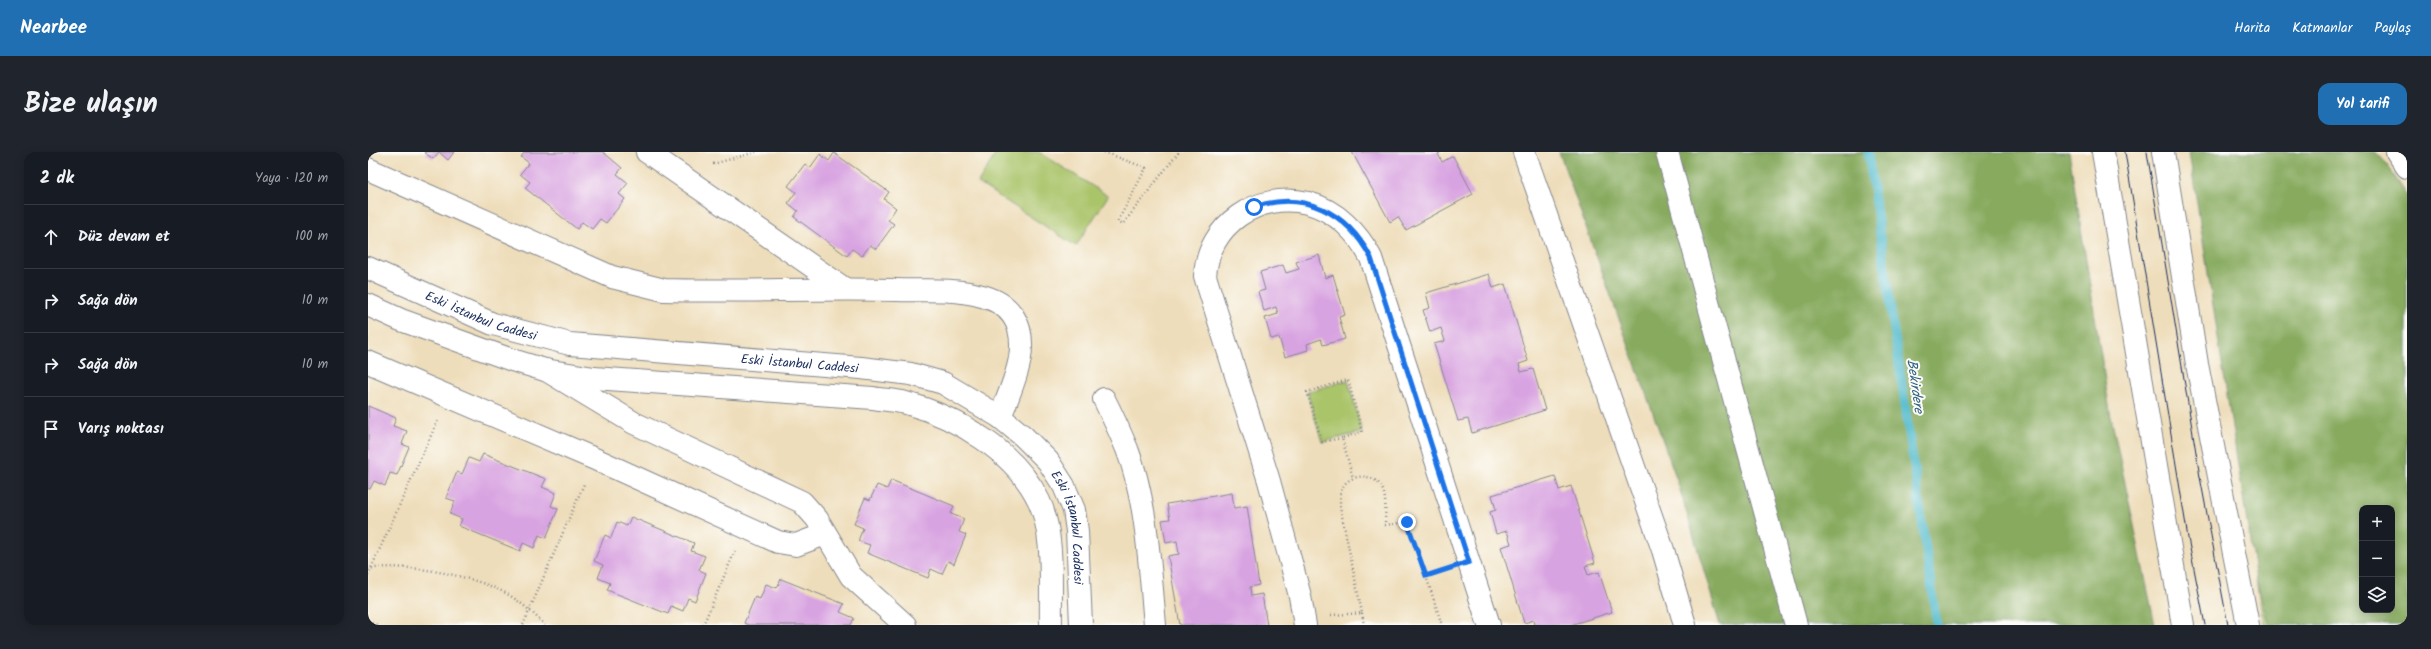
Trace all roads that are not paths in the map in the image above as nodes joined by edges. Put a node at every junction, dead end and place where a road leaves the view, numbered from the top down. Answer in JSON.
{"nodes":[{"id":1,"x":647,"y":152,"type":"edge"},
{"id":2,"x":1524,"y":152,"type":"edge"},
{"id":3,"x":1668,"y":152,"type":"edge"},
{"id":4,"x":2103,"y":152,"type":"edge"},
{"id":5,"x":2164,"y":152,"type":"edge"},
{"id":6,"x":2398,"y":152,"type":"edge"},
{"id":7,"x":2407,"y":167,"type":"edge"},
{"id":8,"x":368,"y":168,"type":"edge"},
{"id":9,"x":368,"y":268,"type":"edge"},
{"id":10,"x":845,"y":289,"type":"junction"},
{"id":11,"x":368,"y":305,"type":"edge"},
{"id":12,"x":368,"y":362,"type":"edge"},
{"id":13,"x":546,"y":370,"type":"junction"},
{"id":14,"x":1104,"y":399,"type":"dead end"},
{"id":15,"x":1000,"y":417,"type":"junction"},
{"id":16,"x":825,"y":534,"type":"junction"},
{"id":17,"x":1305,"y":621,"type":"edge"},
{"id":18,"x":905,"y":625,"type":"edge"},
{"id":19,"x":1051,"y":625,"type":"edge"},
{"id":20,"x":1081,"y":625,"type":"edge"},
{"id":21,"x":1155,"y":625,"type":"edge"},
{"id":22,"x":1489,"y":625,"type":"edge"},
{"id":23,"x":1685,"y":625,"type":"edge"},
{"id":24,"x":1796,"y":625,"type":"edge"},
{"id":25,"x":2183,"y":625,"type":"edge"},
{"id":26,"x":2248,"y":625,"type":"edge"}],
"edges":[{"from":1,"to":10,"type":"main road"},
{"from":2,"to":23,"type":"main road"},
{"from":3,"to":24,"type":"main road"},
{"from":4,"to":25,"type":"main road"},
{"from":5,"to":26,"type":"main road"},
{"from":6,"to":7,"type":"main road"},
{"from":8,"to":10,"type":"main road"},
{"from":9,"to":15,"type":"main road","name":"Eski İstanbul Caddesi"},
{"from":10,"to":15,"type":"main road"},
{"from":11,"to":13,"type":"main road","name":"Eski İstanbul Caddesi"},
{"from":12,"to":16,"type":"main road"},
{"from":13,"to":16,"type":"main road"},
{"from":13,"to":19,"type":"main road","name":"Eski İstanbul Caddesi"},
{"from":14,"to":21,"type":"main road"},
{"from":15,"to":20,"type":"main road","name":"Eski İstanbul Caddesi"},
{"from":16,"to":18,"type":"main road"},
{"from":17,"to":22,"type":"main road"}]}
